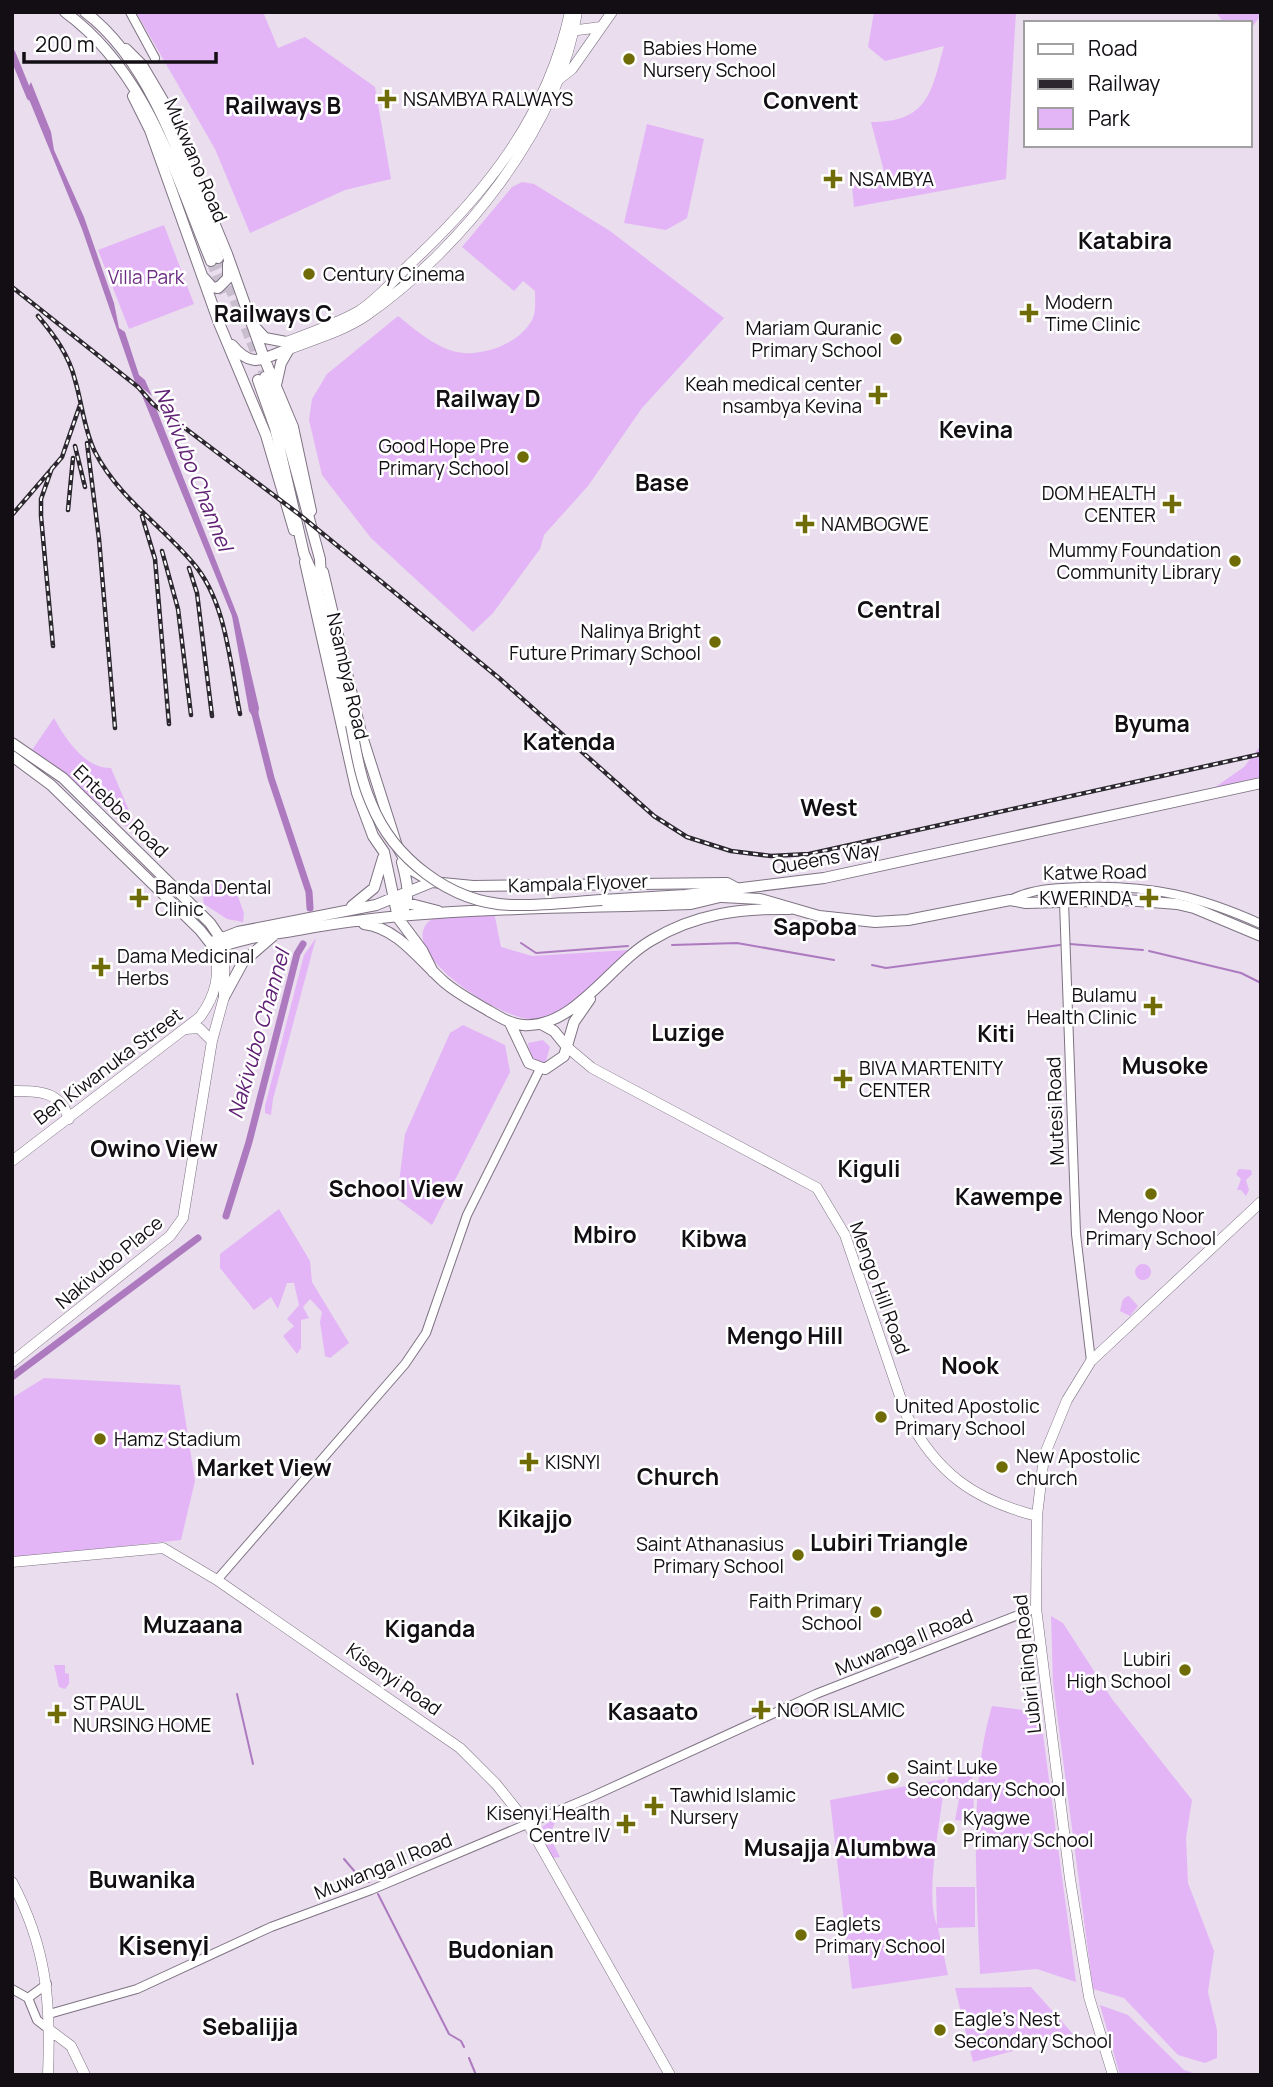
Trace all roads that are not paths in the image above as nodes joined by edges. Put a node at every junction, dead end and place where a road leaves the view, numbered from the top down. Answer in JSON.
{"nodes":[{"id":1,"x":65,"y":12,"type":"edge"},
{"id":2,"x":85,"y":12,"type":"edge"},
{"id":3,"x":130,"y":12,"type":"edge"},
{"id":4,"x":570,"y":12,"type":"edge"},
{"id":5,"x":577,"y":12,"type":"edge"},
{"id":6,"x":612,"y":12,"type":"edge"},
{"id":7,"x":601,"y":27,"type":"junction"},
{"id":8,"x":569,"y":31,"type":"junction"},
{"id":9,"x":103,"y":47,"type":"junction"},
{"id":10,"x":155,"y":58,"type":"dead end"},
{"id":11,"x":558,"y":80,"type":"junction"},
{"id":12,"x":219,"y":258,"type":"junction"},
{"id":13,"x":200,"y":273,"type":"junction"},
{"id":14,"x":250,"y":320,"type":"junction"},
{"id":15,"x":225,"y":338,"type":"junction"},
{"id":16,"x":287,"y":345,"type":"junction"},
{"id":17,"x":263,"y":355,"type":"junction"},
{"id":18,"x":248,"y":360,"type":"junction"},
{"id":19,"x":243,"y":380,"type":"junction"},
{"id":20,"x":276,"y":385,"type":"junction"},
{"id":21,"x":304,"y":554,"type":"junction"},
{"id":22,"x":320,"y":559,"type":"junction"},
{"id":23,"x":335,"y":658,"type":"junction"},
{"id":24,"x":12,"y":743,"type":"edge"},
{"id":25,"x":12,"y":756,"type":"edge"},
{"id":26,"x":1261,"y":783,"type":"edge"},
{"id":27,"x":70,"y":785,"type":"junction"},
{"id":28,"x":61,"y":795,"type":"junction"},
{"id":29,"x":123,"y":835,"type":"junction"},
{"id":30,"x":115,"y":846,"type":"junction"},
{"id":31,"x":398,"y":848,"type":"junction"},
{"id":32,"x":384,"y":852,"type":"junction"},
{"id":33,"x":432,"y":882,"type":"junction"},
{"id":34,"x":1091,"y":887,"type":"junction"},
{"id":35,"x":740,"y":890,"type":"junction"},
{"id":36,"x":408,"y":892,"type":"junction"},
{"id":37,"x":685,"y":895,"type":"junction"},
{"id":38,"x":394,"y":897,"type":"junction"},
{"id":39,"x":720,"y":897,"type":"junction"},
{"id":40,"x":1025,"y":898,"type":"junction"},
{"id":41,"x":1088,"y":901,"type":"junction"},
{"id":42,"x":1064,"y":902,"type":"junction"},
{"id":43,"x":407,"y":904,"type":"junction"},
{"id":44,"x":797,"y":909,"type":"junction"},
{"id":45,"x":458,"y":913,"type":"junction"},
{"id":46,"x":340,"y":917,"type":"junction"},
{"id":47,"x":205,"y":918,"type":"junction"},
{"id":48,"x":398,"y":918,"type":"junction"},
{"id":49,"x":1261,"y":924,"type":"edge"},
{"id":50,"x":238,"y":932,"type":"junction"},
{"id":51,"x":276,"y":934,"type":"junction"},
{"id":52,"x":1261,"y":936,"type":"edge"},
{"id":53,"x":218,"y":944,"type":"junction"},
{"id":54,"x":433,"y":972,"type":"junction"},
{"id":55,"x":600,"y":982,"type":"junction"},
{"id":56,"x":224,"y":997,"type":"junction"},
{"id":57,"x":510,"y":1023,"type":"junction"},
{"id":58,"x":543,"y":1025,"type":"junction"},
{"id":59,"x":185,"y":1030,"type":"junction"},
{"id":60,"x":212,"y":1041,"type":"junction"},
{"id":61,"x":567,"y":1047,"type":"junction"},
{"id":62,"x":582,"y":1060,"type":"junction"},
{"id":63,"x":552,"y":1067,"type":"junction"},
{"id":64,"x":540,"y":1069,"type":"junction"},
{"id":65,"x":12,"y":1091,"type":"edge"},
{"id":66,"x":69,"y":1119,"type":"junction"},
{"id":67,"x":12,"y":1161,"type":"edge"},
{"id":68,"x":1261,"y":1202,"type":"edge"},
{"id":69,"x":1091,"y":1361,"type":"junction"},
{"id":70,"x":12,"y":1362,"type":"edge"},
{"id":71,"x":1037,"y":1516,"type":"junction"},
{"id":72,"x":12,"y":1562,"type":"edge"},
{"id":73,"x":217,"y":1580,"type":"junction"},
{"id":74,"x":1036,"y":1608,"type":"junction"},
{"id":75,"x":528,"y":1824,"type":"junction"},
{"id":76,"x":12,"y":1882,"type":"edge"},
{"id":77,"x":47,"y":1984,"type":"junction"},
{"id":78,"x":12,"y":1990,"type":"edge"},
{"id":79,"x":28,"y":1998,"type":"junction"},
{"id":80,"x":49,"y":2014,"type":"junction"},
{"id":81,"x":51,"y":2031,"type":"junction"},
{"id":82,"x":48,"y":2075,"type":"edge"},
{"id":83,"x":85,"y":2075,"type":"edge"},
{"id":84,"x":670,"y":2075,"type":"edge"},
{"id":85,"x":1113,"y":2075,"type":"edge"}],
"edges":[{"from":1,"to":9,"type":"main road"},
{"from":2,"to":12,"type":"main road","name":"Mukwano Road"},
{"from":3,"to":10,"type":"street"},
{"from":4,"to":8,"type":"main road"},
{"from":5,"to":8,"type":"main road"},
{"from":6,"to":7,"type":"main road"},
{"from":7,"to":8,"type":"main road"},
{"from":7,"to":11,"type":"main road"},
{"from":8,"to":11,"type":"main road"},
{"from":8,"to":16,"type":"main road"},
{"from":9,"to":12,"type":"main road"},
{"from":9,"to":13,"type":"main road","name":"Nsambya Road"},
{"from":11,"to":16,"type":"main road"},
{"from":12,"to":13,"type":"main road"},
{"from":12,"to":14,"type":"main road","name":"Nsambya Road"},
{"from":13,"to":15,"type":"main road","name":"Nsambya Road"},
{"from":14,"to":16,"type":"main road"},
{"from":14,"to":17,"type":"main road","name":"Nsambya Road"},
{"from":15,"to":18,"type":"main road"},
{"from":15,"to":19,"type":"main road","name":"Nsambya Road"},
{"from":16,"to":17,"type":"main road"},
{"from":16,"to":20,"type":"main road"},
{"from":17,"to":18,"type":"main road"},
{"from":17,"to":20,"type":"main road","name":"Nsambya Road"},
{"from":18,"to":19,"type":"main road"},
{"from":19,"to":21,"type":"main road","name":"Nsambya Road"},
{"from":20,"to":22,"type":"main road","name":"Nsambya Road"},
{"from":21,"to":22,"type":"main road"},
{"from":21,"to":23,"type":"main road"},
{"from":21,"to":32,"type":"main road","name":"Nsambya Road"},
{"from":22,"to":23,"type":"main road"},
{"from":22,"to":31,"type":"main road","name":"Nsambya Road"},
{"from":23,"to":37,"type":"main road","name":"Kampala Flyover","bridge":true},
{"from":24,"to":27,"type":"main road","name":"Entebbe Road"},
{"from":25,"to":28,"type":"main road","name":"Entebbe Road"},
{"from":26,"to":35,"type":"main road","name":"Queens Way"},
{"from":27,"to":28,"type":"main road"},
{"from":27,"to":29,"type":"main road","name":"Entebbe Road"},
{"from":28,"to":30,"type":"main road","name":"Entebbe Road"},
{"from":29,"to":30,"type":"main road"},
{"from":29,"to":47,"type":"main road","name":"Entebbe Road"},
{"from":30,"to":53,"type":"main road","name":"Entebbe Road"},
{"from":31,"to":33,"type":"main road","name":"Nsambya Road"},
{"from":31,"to":36,"type":"main road"},
{"from":32,"to":38,"type":"main road","name":"Nsambya Road"},
{"from":32,"to":46,"type":"main road"},
{"from":33,"to":35,"type":"main road","name":"Queens Way"},
{"from":33,"to":36,"type":"main road","name":"Queens Way"},
{"from":34,"to":40,"type":"street","name":"Katwe Road"},
{"from":34,"to":41,"type":"main road"},
{"from":34,"to":49,"type":"street","name":"Katwe Road"},
{"from":35,"to":37,"type":"main road"},
{"from":36,"to":38,"type":"main road","name":"Queens Way"},
{"from":36,"to":43,"type":"main road"},
{"from":37,"to":39,"type":"main road"},
{"from":38,"to":43,"type":"main road"},
{"from":38,"to":46,"type":"main road","name":"Queens Way"},
{"from":38,"to":48,"type":"main road","name":"Nsambya Road"},
{"from":39,"to":44,"type":"main road"},
{"from":39,"to":45,"type":"main road"},
{"from":40,"to":42,"type":"main road","name":"Katwe Road"},
{"from":40,"to":44,"type":"main road","name":"Katwe Road"},
{"from":41,"to":42,"type":"main road","name":"Katwe Road"},
{"from":41,"to":52,"type":"main road","name":"Katwe Road"},
{"from":42,"to":69,"type":"street","name":"Mutesi Road"},
{"from":43,"to":45,"type":"main road"},
{"from":43,"to":48,"type":"main road"},
{"from":44,"to":55,"type":"main road"},
{"from":45,"to":48,"type":"main road"},
{"from":46,"to":48,"type":"main road"},
{"from":46,"to":50,"type":"main road"},
{"from":46,"to":51,"type":"main road"},
{"from":46,"to":54,"type":"main road"},
{"from":47,"to":50,"type":"main road"},
{"from":47,"to":53,"type":"main road","name":"Entebbe Road"},
{"from":48,"to":54,"type":"main road","name":"Nsambya Road"},
{"from":50,"to":53,"type":"main road"},
{"from":51,"to":53,"type":"main road"},
{"from":51,"to":56,"type":"main road"},
{"from":53,"to":56,"type":"main road","name":"Nakivubo Place"},
{"from":53,"to":59,"type":"main road","name":"Ben Kiwanuka Street"},
{"from":54,"to":57,"type":"main road"},
{"from":55,"to":58,"type":"main road"},
{"from":55,"to":61,"type":"main road"},
{"from":56,"to":60,"type":"main road","name":"Nakivubo Place"},
{"from":57,"to":58,"type":"main road"},
{"from":57,"to":64,"type":"main road"},
{"from":58,"to":61,"type":"main road"},
{"from":59,"to":60,"type":"main road"},
{"from":59,"to":66,"type":"main road","name":"Ben Kiwanuka Street"},
{"from":60,"to":70,"type":"main road","name":"Nakivubo Place"},
{"from":61,"to":62,"type":"main road","name":"Mengo Hill Road"},
{"from":61,"to":63,"type":"main road"},
{"from":62,"to":63,"type":"main road"},
{"from":62,"to":71,"type":"main road","name":"Mengo Hill Road"},
{"from":63,"to":64,"type":"main road"},
{"from":64,"to":73,"type":"street"},
{"from":65,"to":66,"type":"main road"},
{"from":66,"to":67,"type":"main road","name":"Ben Kiwanuka Street"},
{"from":68,"to":69,"type":"main road","name":"Lubiri Ring Road"},
{"from":69,"to":71,"type":"main road","name":"Lubiri Ring Road"},
{"from":71,"to":74,"type":"main road","name":"Lubiri Ring Road"},
{"from":72,"to":73,"type":"main road","name":"Kisenyi Road"},
{"from":73,"to":75,"type":"main road","name":"Kisenyi Road"},
{"from":74,"to":75,"type":"street","name":"Muwanga II Road"},
{"from":74,"to":85,"type":"main road","name":"Lubiri Ring Road"},
{"from":75,"to":80,"type":"street","name":"Muwanga II Road"},
{"from":75,"to":84,"type":"main road","name":"Kisenyi Road"},
{"from":76,"to":77,"type":"main road"},
{"from":77,"to":79,"type":"street"},
{"from":77,"to":80,"type":"main road"},
{"from":78,"to":79,"type":"street"},
{"from":79,"to":81,"type":"street"},
{"from":80,"to":81,"type":"main road"},
{"from":81,"to":82,"type":"main road"},
{"from":81,"to":83,"type":"main road"}]}
